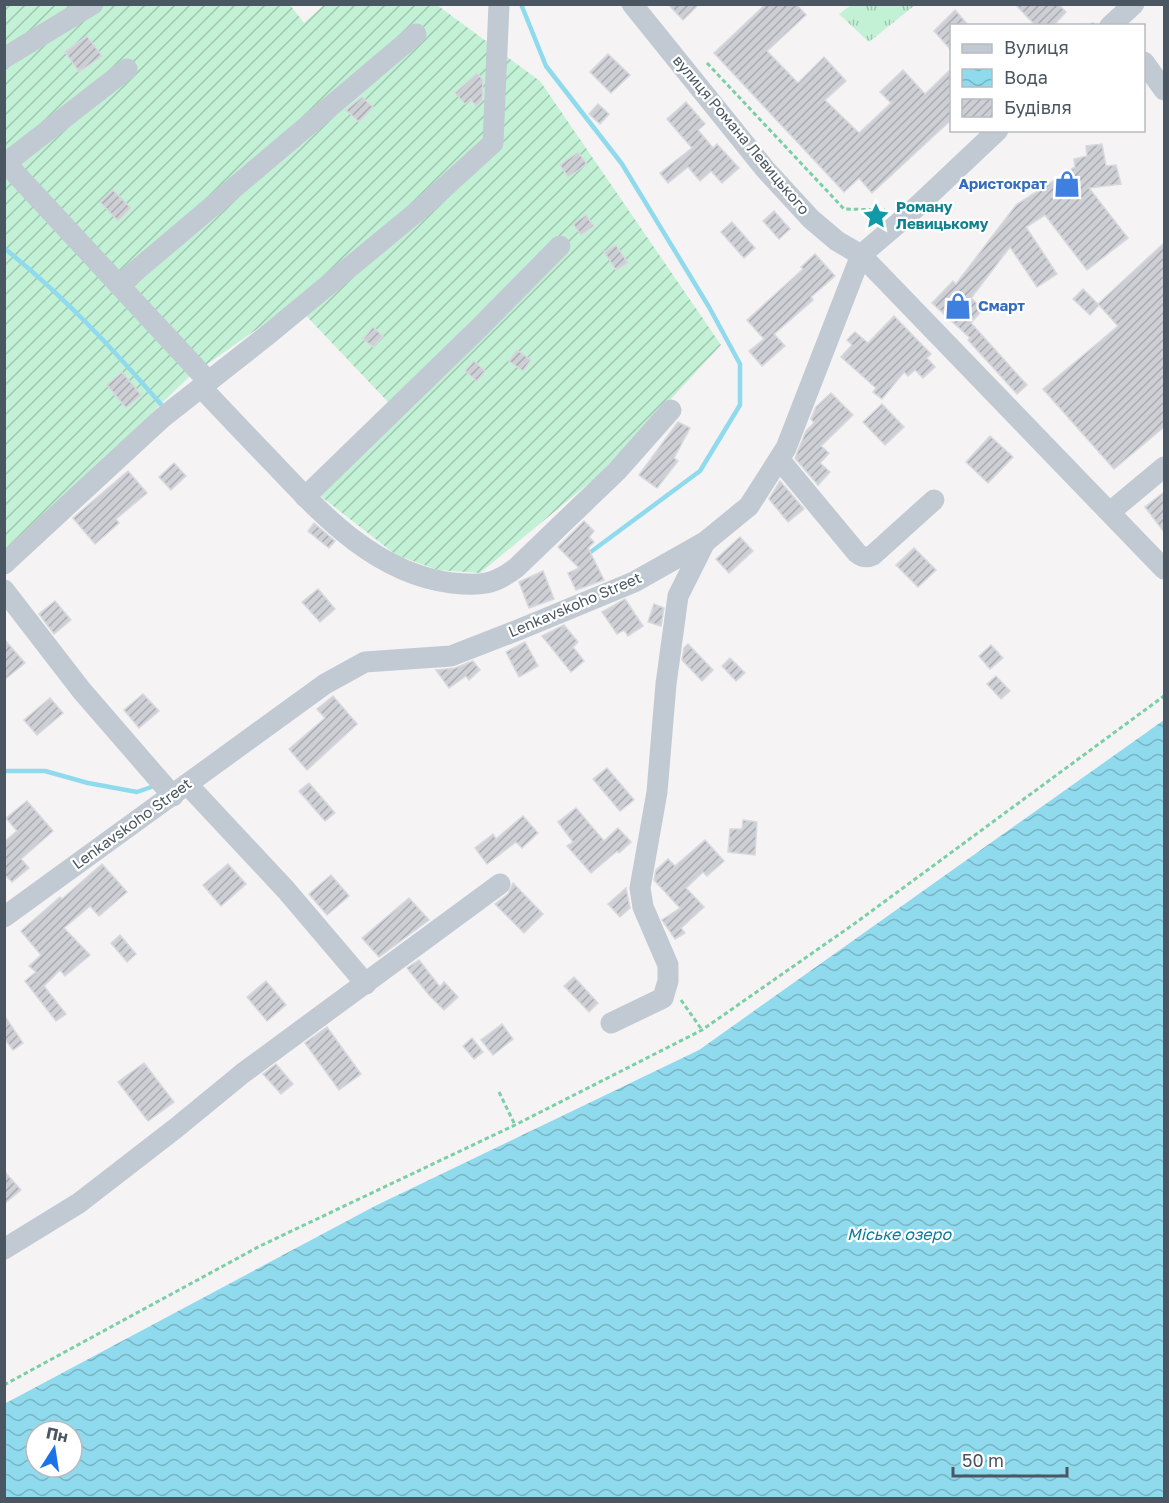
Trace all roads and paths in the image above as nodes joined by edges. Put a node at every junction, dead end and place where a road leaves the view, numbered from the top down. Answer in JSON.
{"nodes":[{"id":1,"x":93,"y":4,"type":"edge"},
{"id":2,"x":499,"y":4,"type":"edge"},
{"id":3,"x":632,"y":4,"type":"edge"},
{"id":4,"x":1134,"y":4,"type":"edge"},
{"id":5,"x":1114,"y":24,"type":"edge"},
{"id":6,"x":416,"y":34,"type":"dead end"},
{"id":7,"x":4,"y":58,"type":"edge"},
{"id":8,"x":707,"y":63,"type":"dead end"},
{"id":9,"x":1145,"y":65,"type":"edge"},
{"id":10,"x":127,"y":69,"type":"dead end"},
{"id":11,"x":1164,"y":90,"type":"edge"},
{"id":12,"x":996,"y":132,"type":"edge"},
{"id":13,"x":5,"y":162,"type":"edge"},
{"id":14,"x":886,"y":210,"type":"dead end"},
{"id":15,"x":560,"y":246,"type":"dead end"},
{"id":16,"x":861,"y":255,"type":"junction"},
{"id":17,"x":119,"y":285,"type":"junction"},
{"id":18,"x":205,"y":384,"type":"junction"},
{"id":19,"x":671,"y":410,"type":"dead end"},
{"id":20,"x":779,"y":459,"type":"junction"},
{"id":21,"x":1164,"y":467,"type":"edge"},
{"id":22,"x":305,"y":497,"type":"junction"},
{"id":23,"x":934,"y":500,"type":"dead end"},
{"id":24,"x":1110,"y":512,"type":"junction"},
{"id":25,"x":705,"y":542,"type":"junction"},
{"id":26,"x":4,"y":564,"type":"edge"},
{"id":27,"x":1164,"y":569,"type":"edge"},
{"id":28,"x":4,"y":590,"type":"edge"},
{"id":29,"x":1164,"y":696,"type":"edge"},
{"id":30,"x":180,"y":790,"type":"junction"},
{"id":31,"x":500,"y":884,"type":"dead end"},
{"id":32,"x":4,"y":917,"type":"edge"},
{"id":33,"x":668,"y":981,"type":"junction"},
{"id":34,"x":366,"y":984,"type":"junction"},
{"id":35,"x":611,"y":1023,"type":"dead end"},
{"id":36,"x":702,"y":1030,"type":"junction"},
{"id":37,"x":499,"y":1092,"type":"dead end"},
{"id":38,"x":515,"y":1125,"type":"junction"},
{"id":39,"x":4,"y":1249,"type":"edge"},
{"id":40,"x":4,"y":1384,"type":"edge"}],
"edges":[{"from":1,"to":7,"type":"street"},
{"from":2,"to":18,"type":"street"},
{"from":3,"to":16,"type":"street","name":"вулиця Романа Левицького"},
{"from":4,"to":5,"type":"street"},
{"from":6,"to":17,"type":"street"},
{"from":8,"to":14,"type":"path"},
{"from":9,"to":11,"type":"street"},
{"from":10,"to":13,"type":"street"},
{"from":12,"to":16,"type":"street","name":"Lenkavskoho Street"},
{"from":13,"to":17,"type":"street"},
{"from":15,"to":22,"type":"street"},
{"from":16,"to":20,"type":"street","name":"Lenkavskoho Street"},
{"from":16,"to":24,"type":"street","name":"вулиця Романа Левицького"},
{"from":17,"to":18,"type":"street"},
{"from":18,"to":22,"type":"street"},
{"from":18,"to":26,"type":"street"},
{"from":19,"to":22,"type":"street"},
{"from":20,"to":23,"type":"street"},
{"from":20,"to":25,"type":"street","name":"Lenkavskoho Street"},
{"from":21,"to":24,"type":"street"},
{"from":24,"to":27,"type":"street","name":"вулиця Романа Левицького"},
{"from":25,"to":30,"type":"street","name":"Lenkavskoho Street"},
{"from":25,"to":33,"type":"street"},
{"from":28,"to":30,"type":"street"},
{"from":29,"to":36,"type":"path"},
{"from":30,"to":32,"type":"street","name":"Lenkavskoho Street"},
{"from":30,"to":34,"type":"street"},
{"from":31,"to":34,"type":"street"},
{"from":33,"to":35,"type":"street"},
{"from":33,"to":36,"type":"path"},
{"from":34,"to":39,"type":"street"},
{"from":36,"to":38,"type":"path"},
{"from":37,"to":38,"type":"path"},
{"from":38,"to":40,"type":"path"}]}
